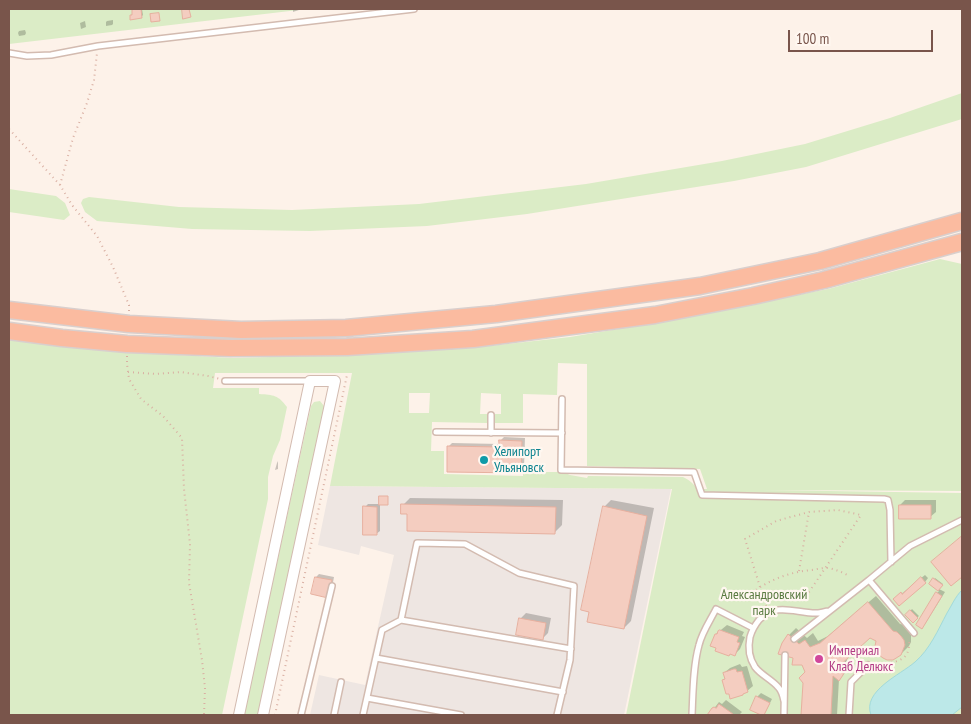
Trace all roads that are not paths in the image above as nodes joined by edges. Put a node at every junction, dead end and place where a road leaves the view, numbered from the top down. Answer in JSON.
{"nodes":[{"id":1,"x":414,"y":9,"type":"edge"},
{"id":2,"x":9,"y":54,"type":"edge"},
{"id":3,"x":962,"y":221,"type":"edge"},
{"id":4,"x":961,"y":243,"type":"edge"},
{"id":5,"x":9,"y":310,"type":"edge"},
{"id":6,"x":9,"y":331,"type":"edge"},
{"id":7,"x":225,"y":381,"type":"road end"},
{"id":8,"x":310,"y":381,"type":"junction"},
{"id":9,"x":562,"y":399,"type":"dead end"},
{"id":10,"x":491,"y":415,"type":"dead end"},
{"id":11,"x":436,"y":432,"type":"dead end"},
{"id":12,"x":491,"y":432,"type":"junction"},
{"id":13,"x":562,"y":433,"type":"junction"},
{"id":14,"x":962,"y":520,"type":"edge"},
{"id":15,"x":890,"y":562,"type":"junction"},
{"id":16,"x":869,"y":580,"type":"junction"},
{"id":17,"x":332,"y":586,"type":"dead end"},
{"id":18,"x":832,"y":610,"type":"junction"},
{"id":19,"x":401,"y":620,"type":"junction"},
{"id":20,"x":753,"y":628,"type":"junction"},
{"id":21,"x":914,"y":633,"type":"dead end"},
{"id":22,"x":794,"y":639,"type":"dead end"},
{"id":23,"x":571,"y":650,"type":"junction"},
{"id":24,"x":785,"y":656,"type":"dead end"},
{"id":25,"x":376,"y":658,"type":"junction"},
{"id":26,"x":868,"y":665,"type":"road end"},
{"id":27,"x":342,"y":682,"type":"dead end"},
{"id":28,"x":563,"y":692,"type":"junction"},
{"id":29,"x":367,"y":698,"type":"junction"},
{"id":30,"x":784,"y":701,"type":"junction"},
{"id":31,"x":239,"y":715,"type":"edge"},
{"id":32,"x":263,"y":715,"type":"edge"},
{"id":33,"x":302,"y":715,"type":"edge"},
{"id":34,"x":334,"y":715,"type":"edge"},
{"id":35,"x":363,"y":715,"type":"edge"},
{"id":36,"x":461,"y":715,"type":"edge"},
{"id":37,"x":557,"y":715,"type":"edge"},
{"id":38,"x":692,"y":715,"type":"edge"},
{"id":39,"x":784,"y":715,"type":"edge"},
{"id":40,"x":849,"y":715,"type":"edge"}],
"edges":[{"from":1,"to":2,"type":"lane"},
{"from":3,"to":5,"type":"highway"},
{"from":4,"to":6,"type":"highway"},
{"from":7,"to":8,"type":"lane"},
{"from":8,"to":31,"type":"street"},
{"from":8,"to":32,"type":"street"},
{"from":9,"to":13,"type":"lane"},
{"from":10,"to":12,"type":"lane"},
{"from":11,"to":12,"type":"lane"},
{"from":12,"to":13,"type":"lane"},
{"from":13,"to":15,"type":"lane"},
{"from":14,"to":15,"type":"lane"},
{"from":15,"to":16,"type":"lane"},
{"from":16,"to":18,"type":"lane"},
{"from":16,"to":21,"type":"lane"},
{"from":17,"to":33,"type":"lane"},
{"from":18,"to":20,"type":"lane"},
{"from":18,"to":22,"type":"lane"},
{"from":19,"to":23,"type":"lane"},
{"from":19,"to":23,"type":"lane"},
{"from":19,"to":25,"type":"lane"},
{"from":20,"to":30,"type":"lane"},
{"from":20,"to":38,"type":"lane"},
{"from":23,"to":28,"type":"lane"},
{"from":24,"to":30,"type":"lane"},
{"from":25,"to":28,"type":"lane"},
{"from":25,"to":29,"type":"lane"},
{"from":26,"to":40,"type":"lane"},
{"from":27,"to":34,"type":"lane"},
{"from":28,"to":37,"type":"lane"},
{"from":29,"to":35,"type":"lane"},
{"from":29,"to":36,"type":"lane"},
{"from":30,"to":39,"type":"lane"}]}
